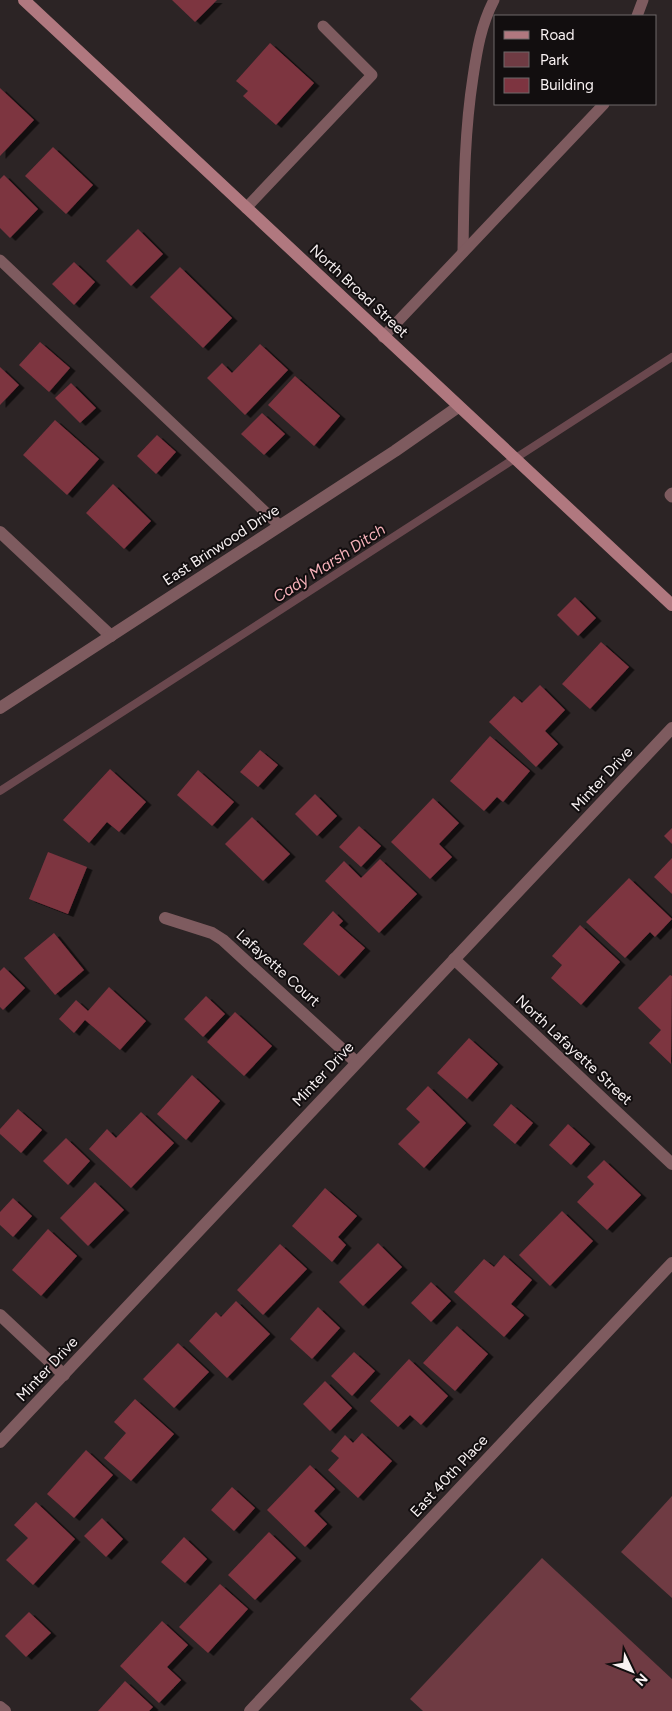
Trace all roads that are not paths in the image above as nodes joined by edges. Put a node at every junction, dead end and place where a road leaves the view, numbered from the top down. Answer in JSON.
{"nodes":[{"id":1,"x":24,"y":0,"type":"edge"},
{"id":2,"x":494,"y":0,"type":"edge"},
{"id":3,"x":643,"y":0,"type":"edge"},
{"id":4,"x":637,"y":15,"type":"edge"},
{"id":5,"x":322,"y":26,"type":"dead end"},
{"id":6,"x":603,"y":105,"type":"edge"},
{"id":7,"x":246,"y":208,"type":"junction"},
{"id":8,"x":463,"y":252,"type":"junction"},
{"id":9,"x":0,"y":260,"type":"edge"},
{"id":10,"x":383,"y":336,"type":"junction"},
{"id":11,"x":458,"y":407,"type":"junction"},
{"id":12,"x":280,"y":526,"type":"junction"},
{"id":13,"x":0,"y":532,"type":"edge"},
{"id":14,"x":672,"y":605,"type":"edge"},
{"id":15,"x":111,"y":636,"type":"junction"},
{"id":16,"x":0,"y":708,"type":"edge"},
{"id":17,"x":672,"y":728,"type":"edge"},
{"id":18,"x":165,"y":918,"type":"dead end"},
{"id":19,"x":454,"y":959,"type":"junction"},
{"id":20,"x":356,"y":1062,"type":"junction"},
{"id":21,"x":672,"y":1164,"type":"edge"},
{"id":22,"x":672,"y":1263,"type":"edge"},
{"id":23,"x":0,"y":1315,"type":"edge"},
{"id":24,"x":64,"y":1375,"type":"junction"},
{"id":25,"x":0,"y":1442,"type":"edge"},
{"id":26,"x":0,"y":1707,"type":"edge"},
{"id":27,"x":5,"y":1711,"type":"edge"},
{"id":28,"x":250,"y":1711,"type":"edge"}],
"edges":[{"from":1,"to":7,"type":"street","name":"North Broad Street"},
{"from":2,"to":8,"type":"lane"},
{"from":3,"to":4,"type":"lane"},
{"from":5,"to":7,"type":"lane"},
{"from":6,"to":8,"type":"lane"},
{"from":7,"to":10,"type":"street","name":"North Broad Street"},
{"from":8,"to":10,"type":"lane"},
{"from":9,"to":12,"type":"lane"},
{"from":10,"to":11,"type":"street","name":"North Broad Street"},
{"from":11,"to":12,"type":"street","name":"East Brinwood Drive"},
{"from":11,"to":14,"type":"street","name":"North Broad Street"},
{"from":12,"to":15,"type":"street","name":"East Brinwood Drive"},
{"from":13,"to":15,"type":"street"},
{"from":15,"to":16,"type":"street","name":"East Brinwood Drive"},
{"from":17,"to":19,"type":"street","name":"Minter Drive"},
{"from":18,"to":20,"type":"street","name":"Lafayette Court"},
{"from":19,"to":20,"type":"street","name":"Minter Drive"},
{"from":19,"to":21,"type":"street","name":"North Lafayette Street"},
{"from":20,"to":24,"type":"street","name":"Minter Drive"},
{"from":22,"to":28,"type":"street","name":"East 40th Place"},
{"from":23,"to":24,"type":"street"},
{"from":24,"to":25,"type":"street","name":"Minter Drive"},
{"from":26,"to":27,"type":"street"}]}
